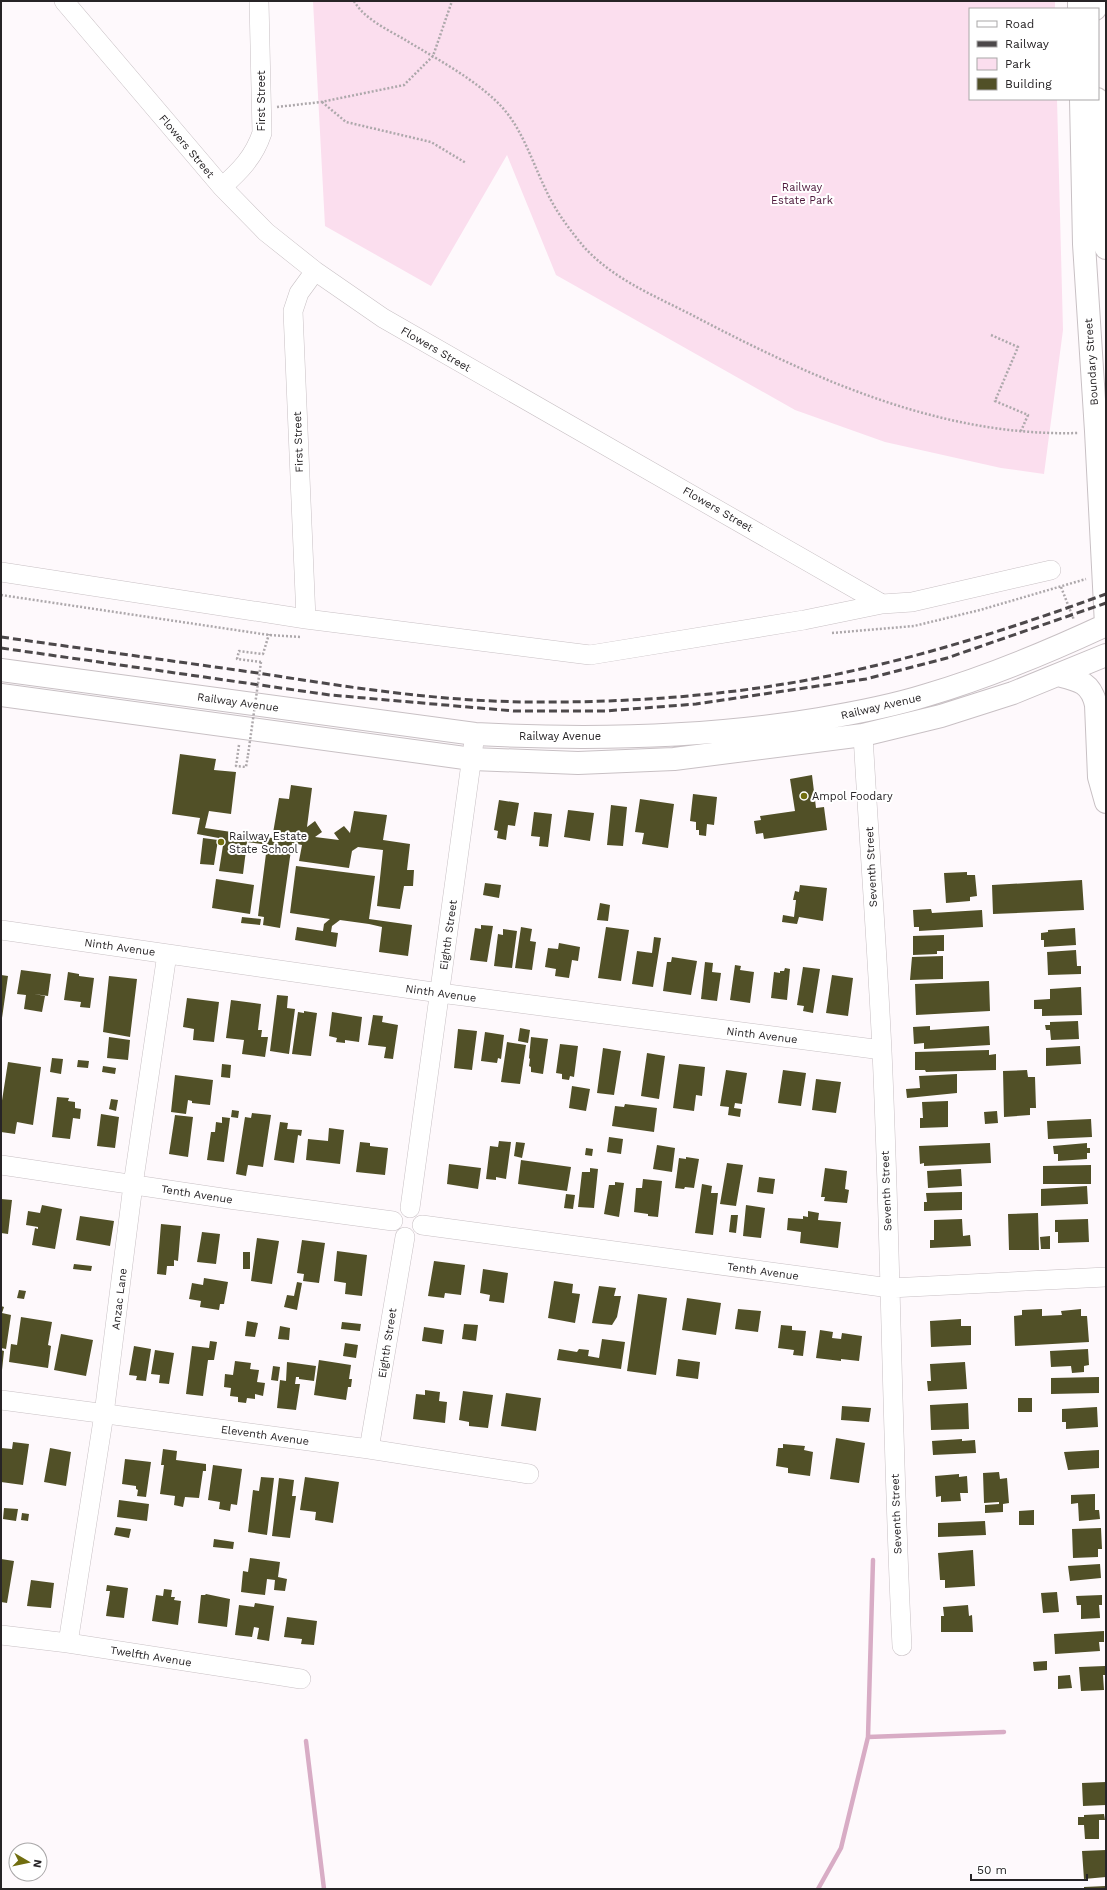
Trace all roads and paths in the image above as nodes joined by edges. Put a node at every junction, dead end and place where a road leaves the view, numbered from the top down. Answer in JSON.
{"nodes":[{"id":1,"x":64,"y":1,"type":"edge"},
{"id":2,"x":259,"y":1,"type":"edge"},
{"id":3,"x":354,"y":1,"type":"edge"},
{"id":4,"x":452,"y":1,"type":"edge"},
{"id":5,"x":433,"y":56,"type":"junction"},
{"id":6,"x":1081,"y":100,"type":"edge"},
{"id":7,"x":1097,"y":100,"type":"edge"},
{"id":8,"x":322,"y":102,"type":"junction"},
{"id":9,"x":262,"y":109,"type":"junction"},
{"id":10,"x":466,"y":163,"type":"dead end"},
{"id":11,"x":222,"y":187,"type":"junction"},
{"id":12,"x":1106,"y":248,"type":"edge"},
{"id":13,"x":315,"y":271,"type":"junction"},
{"id":14,"x":991,"y":335,"type":"dead end"},
{"id":15,"x":1021,"y":431,"type":"junction"},
{"id":16,"x":1079,"y":433,"type":"dead end"},
{"id":17,"x":1052,"y":570,"type":"dead end"},
{"id":18,"x":1,"y":572,"type":"edge"},
{"id":19,"x":1103,"y":572,"type":"junction"},
{"id":20,"x":882,"y":604,"type":"junction"},
{"id":21,"x":271,"y":614,"type":"junction"},
{"id":22,"x":306,"y":619,"type":"junction"},
{"id":23,"x":1075,"y":621,"type":"dead end"},
{"id":24,"x":1106,"y":625,"type":"edge"},
{"id":25,"x":1106,"y":655,"type":"edge"},
{"id":26,"x":1,"y":670,"type":"edge"},
{"id":27,"x":1058,"y":675,"type":"junction"},
{"id":28,"x":1,"y":695,"type":"edge"},
{"id":29,"x":475,"y":734,"type":"junction"},
{"id":30,"x":863,"y":735,"type":"junction"},
{"id":31,"x":239,"y":745,"type":"dead end"},
{"id":32,"x":472,"y":759,"type":"junction"},
{"id":33,"x":1106,"y":802,"type":"edge"},
{"id":34,"x":1,"y":930,"type":"edge"},
{"id":35,"x":167,"y":954,"type":"junction"},
{"id":36,"x":440,"y":993,"type":"junction"},
{"id":37,"x":882,"y":1050,"type":"junction"},
{"id":38,"x":1,"y":1165,"type":"edge"},
{"id":39,"x":133,"y":1184,"type":"junction"},
{"id":40,"x":410,"y":1208,"type":"junction"},
{"id":41,"x":393,"y":1221,"type":"junction"},
{"id":42,"x":422,"y":1225,"type":"junction"},
{"id":43,"x":405,"y":1237,"type":"junction"},
{"id":44,"x":1106,"y":1277,"type":"edge"},
{"id":45,"x":890,"y":1288,"type":"junction"},
{"id":46,"x":1,"y":1400,"type":"edge"},
{"id":47,"x":104,"y":1414,"type":"junction"},
{"id":48,"x":369,"y":1449,"type":"junction"},
{"id":49,"x":529,"y":1474,"type":"dead end"},
{"id":50,"x":1,"y":1635,"type":"edge"},
{"id":51,"x":68,"y":1643,"type":"junction"},
{"id":52,"x":902,"y":1646,"type":"dead end"},
{"id":53,"x":301,"y":1679,"type":"dead end"}],
"edges":[{"from":1,"to":11,"type":"street","name":"Flowers Street"},
{"from":2,"to":9,"type":"street","name":"First Street"},
{"from":3,"to":5,"type":"path"},
{"from":4,"to":5,"type":"path"},
{"from":5,"to":8,"type":"path"},
{"from":5,"to":15,"type":"path"},
{"from":6,"to":19,"type":"main road","name":"Boundary Street"},
{"from":7,"to":12,"type":"main road"},
{"from":8,"to":9,"type":"path"},
{"from":8,"to":10,"type":"path"},
{"from":9,"to":11,"type":"street","name":"First Street"},
{"from":11,"to":13,"type":"street","name":"Flowers Street"},
{"from":13,"to":20,"type":"street","name":"Flowers Street"},
{"from":13,"to":22,"type":"street","name":"First Street"},
{"from":14,"to":15,"type":"path"},
{"from":15,"to":16,"type":"path"},
{"from":17,"to":20,"type":"street"},
{"from":18,"to":21,"type":"street"},
{"from":19,"to":23,"type":"path"},
{"from":19,"to":24,"type":"main road","name":"Boundary Street"},
{"from":20,"to":22,"type":"street"},
{"from":21,"to":22,"type":"street"},
{"from":21,"to":31,"type":"path","bridge":true},
{"from":24,"to":29,"type":"main road","name":"Railway Avenue"},
{"from":25,"to":27,"type":"main road","name":"Railway Avenue"},
{"from":26,"to":29,"type":"main road","name":"Railway Avenue"},
{"from":27,"to":30,"type":"main road","name":"Railway Avenue"},
{"from":27,"to":33,"type":"main road"},
{"from":28,"to":32,"type":"main road","name":"Railway Avenue"},
{"from":29,"to":32,"type":"street","name":"Eighth Street"},
{"from":30,"to":32,"type":"main road","name":"Railway Avenue"},
{"from":30,"to":37,"type":"street","name":"Seventh Street"},
{"from":32,"to":36,"type":"street","name":"Eighth Street"},
{"from":34,"to":35,"type":"street","name":"Ninth Avenue"},
{"from":35,"to":36,"type":"street","name":"Ninth Avenue"},
{"from":35,"to":39,"type":"street","name":"Anzac Lane"},
{"from":36,"to":37,"type":"street","name":"Ninth Avenue"},
{"from":36,"to":40,"type":"street","name":"Eighth Street"},
{"from":37,"to":45,"type":"street","name":"Seventh Street"},
{"from":38,"to":39,"type":"street","name":"Tenth Avenue"},
{"from":39,"to":41,"type":"street","name":"Tenth Avenue"},
{"from":39,"to":47,"type":"street","name":"Anzac Lane"},
{"from":40,"to":41,"type":"street"},
{"from":40,"to":42,"type":"street"},
{"from":41,"to":43,"type":"street"},
{"from":42,"to":43,"type":"street"},
{"from":42,"to":45,"type":"street","name":"Tenth Avenue"},
{"from":43,"to":48,"type":"street","name":"Eighth Street"},
{"from":44,"to":45,"type":"street","name":"Tenth Avenue"},
{"from":45,"to":52,"type":"street","name":"Seventh Street"},
{"from":46,"to":47,"type":"street","name":"Eleventh Avenue"},
{"from":47,"to":48,"type":"street","name":"Eleventh Avenue"},
{"from":47,"to":51,"type":"street","name":"Anzac Lane"},
{"from":48,"to":49,"type":"street","name":"Eleventh Avenue"},
{"from":50,"to":51,"type":"street","name":"Twelfth Avenue"},
{"from":51,"to":53,"type":"street","name":"Twelfth Avenue"}]}
